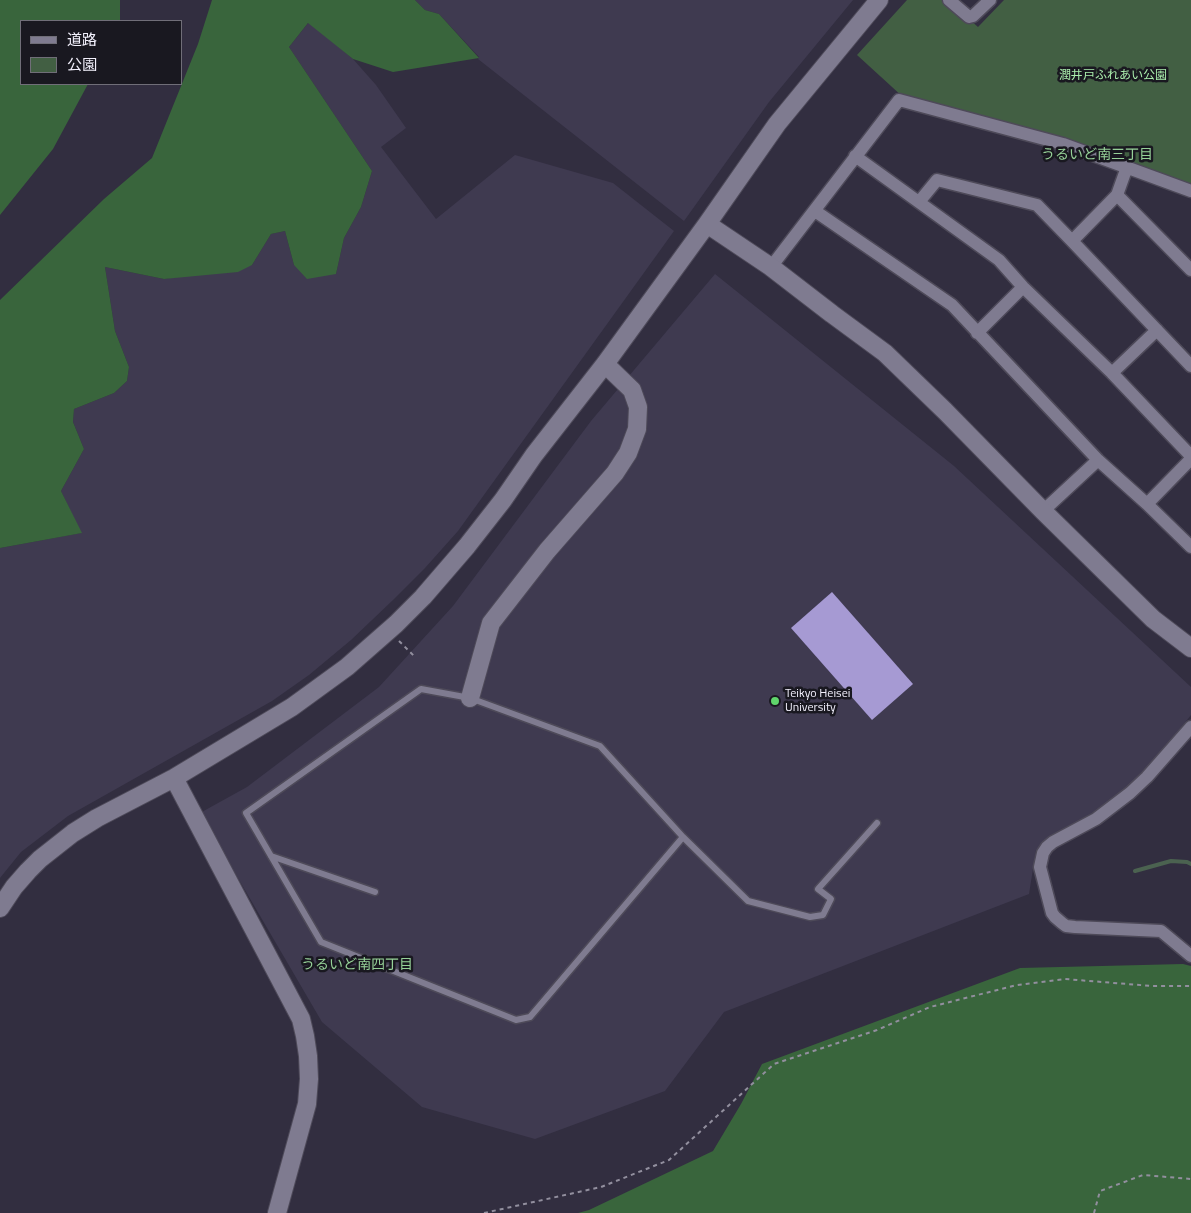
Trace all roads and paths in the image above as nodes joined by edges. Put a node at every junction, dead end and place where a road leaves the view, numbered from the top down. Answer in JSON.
{"nodes":[{"id":1,"x":879,"y":0,"type":"edge"},
{"id":2,"x":949,"y":0,"type":"edge"},
{"id":3,"x":990,"y":0,"type":"edge"},
{"id":4,"x":855,"y":156,"type":"junction"},
{"id":5,"x":1127,"y":167,"type":"junction"},
{"id":6,"x":1191,"y":191,"type":"edge"},
{"id":7,"x":1117,"y":195,"type":"junction"},
{"id":8,"x":919,"y":202,"type":"junction"},
{"id":9,"x":815,"y":211,"type":"junction"},
{"id":10,"x":707,"y":224,"type":"junction"},
{"id":11,"x":1072,"y":240,"type":"junction"},
{"id":12,"x":771,"y":267,"type":"junction"},
{"id":13,"x":1191,"y":270,"type":"edge"},
{"id":14,"x":1023,"y":288,"type":"junction"},
{"id":15,"x":1156,"y":330,"type":"junction"},
{"id":16,"x":977,"y":333,"type":"junction"},
{"id":17,"x":605,"y":364,"type":"junction"},
{"id":18,"x":1191,"y":366,"type":"edge"},
{"id":19,"x":1112,"y":374,"type":"junction"},
{"id":20,"x":1191,"y":458,"type":"edge"},
{"id":21,"x":1098,"y":460,"type":"junction"},
{"id":22,"x":1147,"y":504,"type":"junction"},
{"id":23,"x":1043,"y":511,"type":"junction"},
{"id":24,"x":1191,"y":547,"type":"edge"},
{"id":25,"x":388,"y":630,"type":"junction"},
{"id":26,"x":1191,"y":648,"type":"edge"},
{"id":27,"x":414,"y":656,"type":"dead end"},
{"id":28,"x":470,"y":698,"type":"junction"},
{"id":29,"x":1191,"y":727,"type":"edge"},
{"id":30,"x":174,"y":778,"type":"junction"},
{"id":31,"x":877,"y":823,"type":"dead end"},
{"id":32,"x":683,"y":837,"type":"junction"},
{"id":33,"x":271,"y":856,"type":"junction"},
{"id":34,"x":375,"y":892,"type":"dead end"},
{"id":35,"x":0,"y":908,"type":"edge"},
{"id":36,"x":1191,"y":956,"type":"edge"},
{"id":37,"x":1191,"y":986,"type":"edge"},
{"id":38,"x":1191,"y":1179,"type":"edge"},
{"id":39,"x":277,"y":1213,"type":"edge"},
{"id":40,"x":484,"y":1213,"type":"edge"},
{"id":41,"x":1094,"y":1213,"type":"edge"}],
"edges":[{"from":1,"to":10,"type":"street"},
{"from":2,"to":3,"type":"street"},
{"from":4,"to":5,"type":"street"},
{"from":4,"to":8,"type":"street"},
{"from":4,"to":9,"type":"street"},
{"from":5,"to":6,"type":"street"},
{"from":5,"to":7,"type":"street"},
{"from":7,"to":11,"type":"street"},
{"from":7,"to":13,"type":"street"},
{"from":8,"to":11,"type":"street"},
{"from":8,"to":14,"type":"street"},
{"from":9,"to":12,"type":"street"},
{"from":9,"to":16,"type":"street"},
{"from":10,"to":12,"type":"street"},
{"from":10,"to":17,"type":"street"},
{"from":11,"to":15,"type":"street"},
{"from":12,"to":23,"type":"street"},
{"from":14,"to":16,"type":"street"},
{"from":14,"to":19,"type":"street"},
{"from":15,"to":18,"type":"street"},
{"from":15,"to":19,"type":"street"},
{"from":16,"to":21,"type":"street"},
{"from":17,"to":25,"type":"street"},
{"from":17,"to":28,"type":"street"},
{"from":19,"to":20,"type":"street"},
{"from":20,"to":22,"type":"street"},
{"from":21,"to":22,"type":"street"},
{"from":21,"to":23,"type":"street"},
{"from":22,"to":24,"type":"street"},
{"from":23,"to":26,"type":"street"},
{"from":25,"to":27,"type":"path"},
{"from":25,"to":30,"type":"street"},
{"from":28,"to":32,"type":"lane"},
{"from":28,"to":33,"type":"lane"},
{"from":29,"to":36,"type":"street"},
{"from":30,"to":35,"type":"street"},
{"from":30,"to":39,"type":"street"},
{"from":31,"to":32,"type":"lane"},
{"from":32,"to":33,"type":"lane"},
{"from":33,"to":34,"type":"lane"},
{"from":37,"to":40,"type":"path"},
{"from":38,"to":41,"type":"path"}]}
